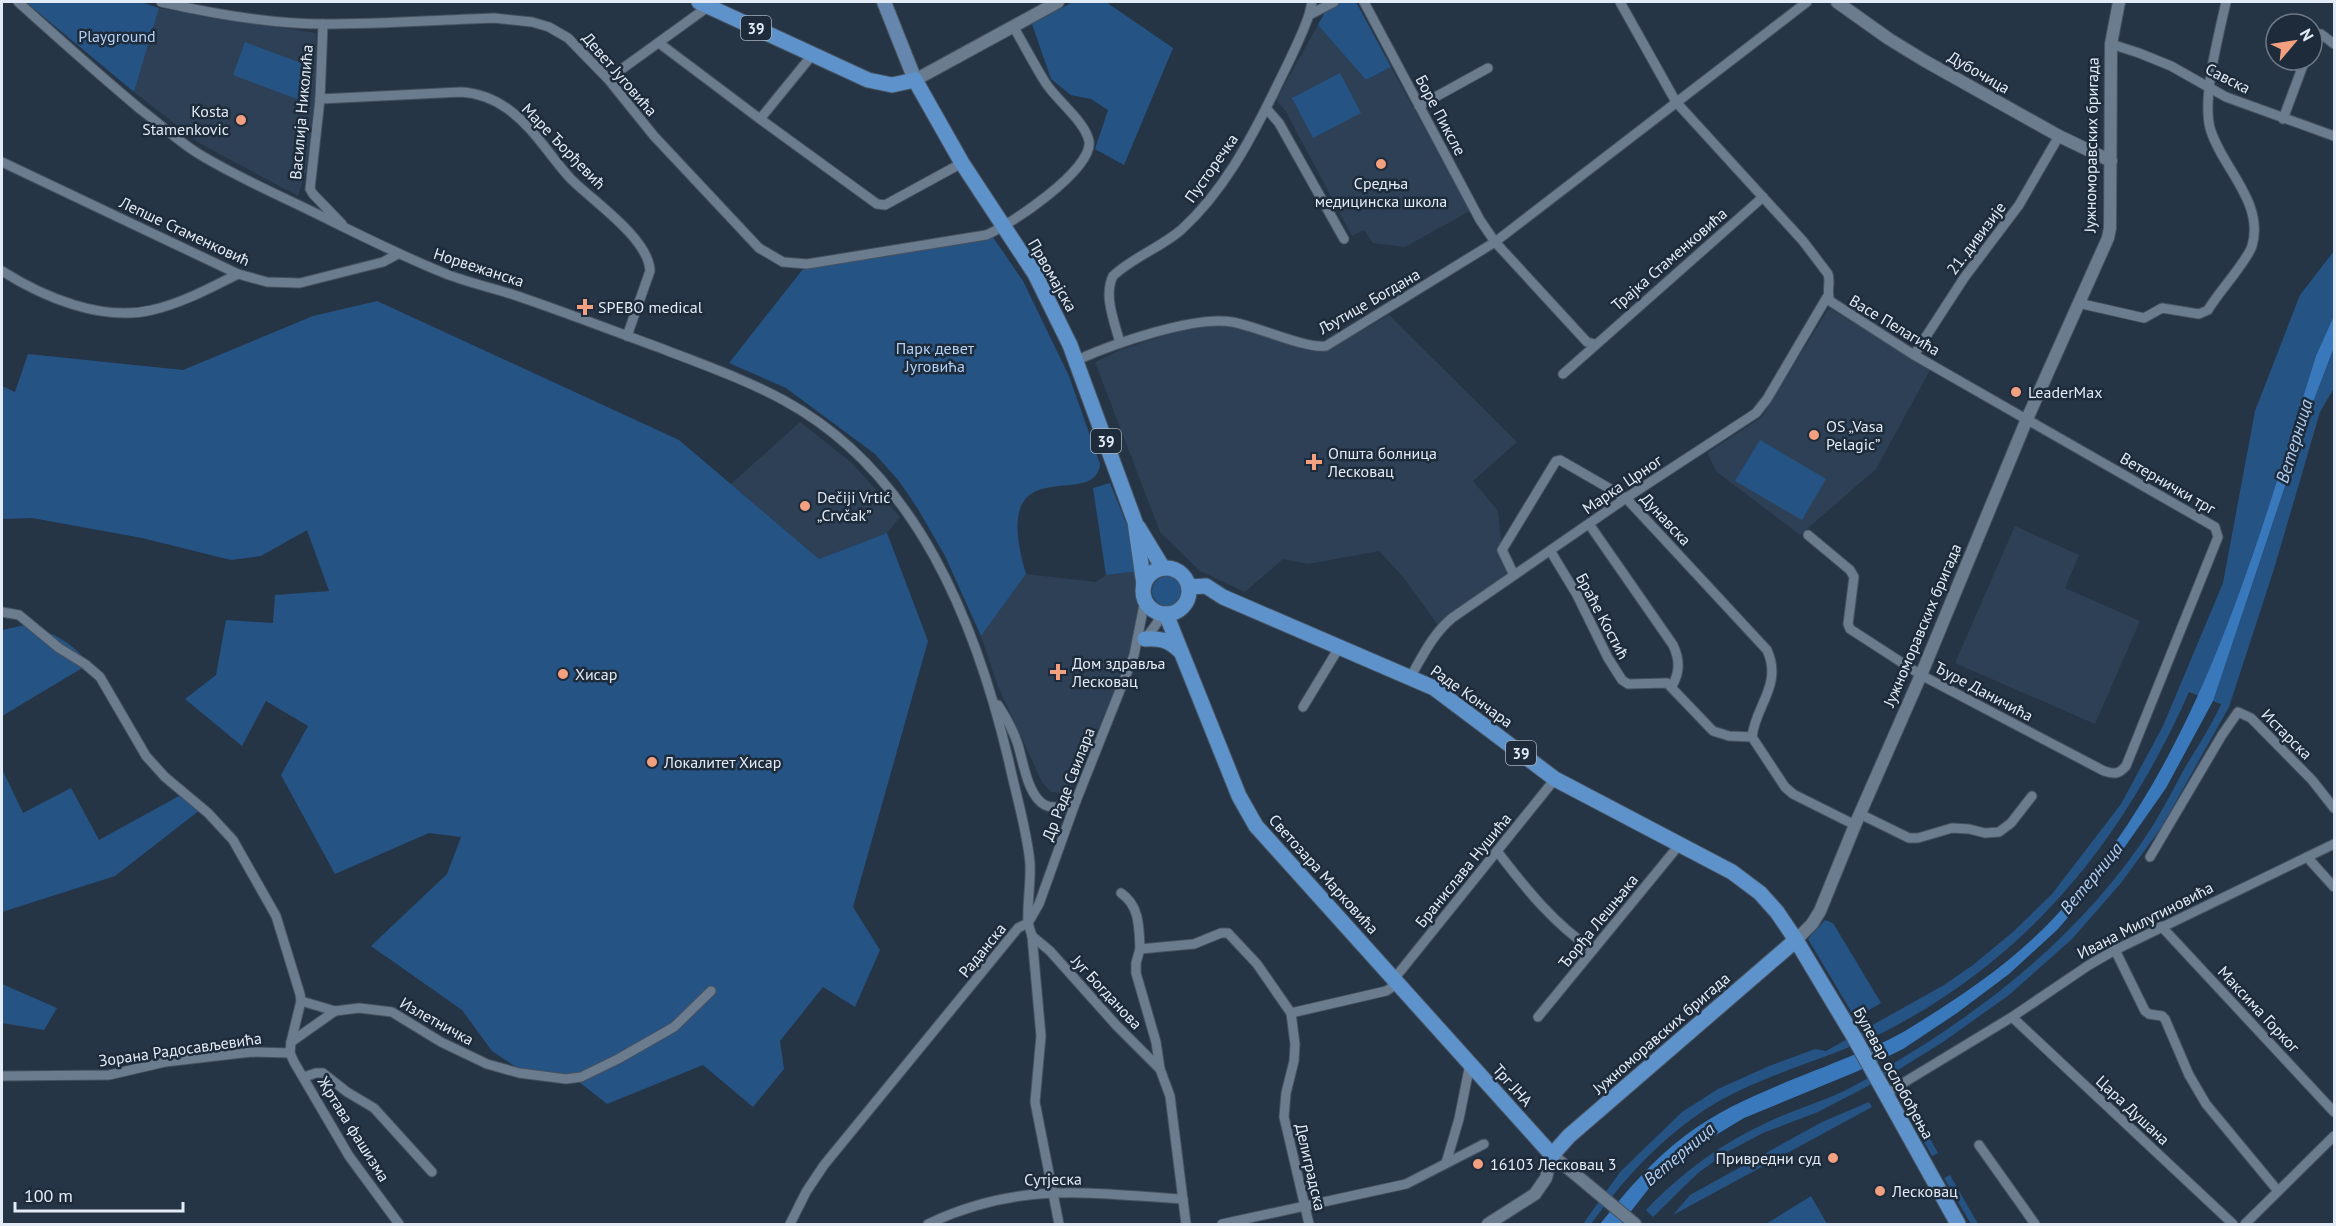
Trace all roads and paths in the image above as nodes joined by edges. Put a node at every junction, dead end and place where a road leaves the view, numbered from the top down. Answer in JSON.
{"nodes":[{"id":1,"x":18,"y":2,"type":"edge"},
{"id":2,"x":160,"y":2,"type":"edge"},
{"id":3,"x":884,"y":2,"type":"edge"},
{"id":4,"x":1058,"y":2,"type":"edge"},
{"id":5,"x":1312,"y":2,"type":"edge"},
{"id":6,"x":1334,"y":2,"type":"edge"},
{"id":7,"x":1364,"y":2,"type":"edge"},
{"id":8,"x":1620,"y":2,"type":"edge"},
{"id":9,"x":1807,"y":2,"type":"edge"},
{"id":10,"x":1837,"y":2,"type":"edge"},
{"id":11,"x":2119,"y":2,"type":"edge"},
{"id":12,"x":2226,"y":2,"type":"edge"},
{"id":13,"x":704,"y":4,"type":"edge"},
{"id":14,"x":1309,"y":15,"type":"junction"},
{"id":15,"x":323,"y":24,"type":"junction"},
{"id":16,"x":1013,"y":26,"type":"junction"},
{"id":17,"x":659,"y":44,"type":"junction"},
{"id":18,"x":2110,"y":44,"type":"junction"},
{"id":19,"x":813,"y":54,"type":"junction"},
{"id":20,"x":1488,"y":68,"type":"dead end"},
{"id":21,"x":2301,"y":72,"type":"edge"},
{"id":22,"x":608,"y":79,"type":"junction"},
{"id":23,"x":915,"y":80,"type":"junction"},
{"id":24,"x":2210,"y":88,"type":"junction"},
{"id":25,"x":320,"y":99,"type":"junction"},
{"id":26,"x":1676,"y":102,"type":"junction"},
{"id":27,"x":1419,"y":106,"type":"junction"},
{"id":28,"x":1266,"y":108,"type":"junction"},
{"id":29,"x":760,"y":119,"type":"junction"},
{"id":30,"x":2283,"y":119,"type":"junction"},
{"id":31,"x":2059,"y":136,"type":"junction"},
{"id":32,"x":2334,"y":136,"type":"edge"},
{"id":33,"x":2111,"y":161,"type":"junction"},
{"id":34,"x":2,"y":162,"type":"edge"},
{"id":35,"x":962,"y":163,"type":"junction"},
{"id":36,"x":1763,"y":198,"type":"junction"},
{"id":37,"x":343,"y":227,"type":"junction"},
{"id":38,"x":1003,"y":228,"type":"junction"},
{"id":39,"x":1344,"y":239,"type":"dead end"},
{"id":40,"x":1495,"y":242,"type":"junction"},
{"id":41,"x":398,"y":254,"type":"junction"},
{"id":42,"x":2,"y":271,"type":"edge"},
{"id":43,"x":238,"y":274,"type":"junction"},
{"id":44,"x":1827,"y":297,"type":"junction"},
{"id":45,"x":2078,"y":303,"type":"junction"},
{"id":46,"x":627,"y":336,"type":"junction"},
{"id":47,"x":1120,"y":343,"type":"junction"},
{"id":48,"x":1595,"y":344,"type":"junction"},
{"id":49,"x":1914,"y":355,"type":"junction"},
{"id":50,"x":1077,"y":360,"type":"junction"},
{"id":51,"x":1563,"y":374,"type":"dead end"},
{"id":52,"x":2026,"y":419,"type":"junction"},
{"id":53,"x":1626,"y":498,"type":"junction"},
{"id":54,"x":1135,"y":522,"type":"junction"},
{"id":55,"x":1589,"y":524,"type":"junction"},
{"id":56,"x":1808,"y":535,"type":"dead end"},
{"id":57,"x":929,"y":547,"type":"joint"},
{"id":58,"x":1551,"y":552,"type":"junction"},
{"id":59,"x":1163,"y":568,"type":"junction"},
{"id":60,"x":1514,"y":575,"type":"junction"},
{"id":61,"x":1189,"y":586,"type":"junction"},
{"id":62,"x":1144,"y":592,"type":"junction"},
{"id":63,"x":2,"y":612,"type":"edge"},
{"id":64,"x":1163,"y":614,"type":"junction"},
{"id":65,"x":1146,"y":639,"type":"junction"},
{"id":66,"x":1340,"y":646,"type":"junction"},
{"id":67,"x":1184,"y":654,"type":"junction"},
{"id":68,"x":1134,"y":655,"type":"junction"},
{"id":69,"x":1922,"y":675,"type":"junction"},
{"id":70,"x":1411,"y":676,"type":"junction"},
{"id":71,"x":2160,"y":678,"type":"joint"},
{"id":72,"x":1672,"y":686,"type":"junction"},
{"id":73,"x":994,"y":700,"type":"junction"},
{"id":74,"x":1303,"y":707,"type":"dead end"},
{"id":75,"x":1752,"y":737,"type":"junction"},
{"id":76,"x":1555,"y":779,"type":"junction"},
{"id":77,"x":2032,"y":796,"type":"dead end"},
{"id":78,"x":1076,"y":801,"type":"junction"},
{"id":79,"x":2334,"y":808,"type":"edge"},
{"id":80,"x":1858,"y":820,"type":"junction"},
{"id":81,"x":1680,"y":844,"type":"junction"},
{"id":82,"x":2334,"y":844,"type":"edge"},
{"id":83,"x":1497,"y":851,"type":"junction"},
{"id":84,"x":2150,"y":857,"type":"dead end"},
{"id":85,"x":2307,"y":857,"type":"junction"},
{"id":86,"x":2334,"y":887,"type":"edge"},
{"id":87,"x":1121,"y":893,"type":"dead end"},
{"id":88,"x":1028,"y":922,"type":"junction"},
{"id":89,"x":2161,"y":926,"type":"junction"},
{"id":90,"x":1032,"y":936,"type":"junction"},
{"id":91,"x":1796,"y":940,"type":"junction"},
{"id":92,"x":1140,"y":949,"type":"junction"},
{"id":93,"x":1593,"y":950,"type":"junction"},
{"id":94,"x":2115,"y":950,"type":"junction"},
{"id":95,"x":1397,"y":981,"type":"junction"},
{"id":96,"x":711,"y":991,"type":"dead end"},
{"id":97,"x":301,"y":1001,"type":"junction"},
{"id":98,"x":335,"y":1011,"type":"junction"},
{"id":99,"x":1291,"y":1013,"type":"junction"},
{"id":100,"x":1538,"y":1017,"type":"dead end"},
{"id":101,"x":2012,"y":1017,"type":"junction"},
{"id":102,"x":290,"y":1048,"type":"junction"},
{"id":103,"x":1470,"y":1064,"type":"junction"},
{"id":104,"x":1160,"y":1069,"type":"junction"},
{"id":105,"x":2,"y":1076,"type":"edge"},
{"id":106,"x":304,"y":1077,"type":"junction"},
{"id":107,"x":1882,"y":1088,"type":"junction"},
{"id":108,"x":2334,"y":1112,"type":"edge"},
{"id":109,"x":2334,"y":1136,"type":"edge"},
{"id":110,"x":1484,"y":1144,"type":"dead end"},
{"id":111,"x":1979,"y":1145,"type":"dead end"},
{"id":112,"x":1552,"y":1155,"type":"junction"},
{"id":113,"x":1446,"y":1163,"type":"junction"},
{"id":114,"x":432,"y":1172,"type":"dead end"},
{"id":115,"x":1053,"y":1191,"type":"junction"},
{"id":116,"x":2278,"y":1191,"type":"junction"},
{"id":117,"x":1183,"y":1198,"type":"junction"},
{"id":118,"x":1304,"y":1208,"type":"junction"},
{"id":119,"x":399,"y":1224,"type":"edge"},
{"id":120,"x":790,"y":1224,"type":"edge"},
{"id":121,"x":928,"y":1224,"type":"edge"},
{"id":122,"x":1059,"y":1224,"type":"edge"},
{"id":123,"x":1186,"y":1224,"type":"edge"},
{"id":124,"x":1222,"y":1224,"type":"edge"},
{"id":125,"x":1309,"y":1224,"type":"edge"},
{"id":126,"x":1488,"y":1224,"type":"edge"},
{"id":127,"x":1635,"y":1224,"type":"edge"},
{"id":128,"x":1958,"y":1224,"type":"edge"},
{"id":129,"x":2035,"y":1224,"type":"edge"},
{"id":130,"x":2233,"y":1224,"type":"edge"},
{"id":131,"x":2245,"y":1224,"type":"edge"}],
"edges":[{"from":1,"to":37,"type":"street","name":"Норвежанска"},
{"from":2,"to":15,"type":"street","name":"Девет Југовића"},
{"from":3,"to":23,"type":"main road","name":"Првомајска"},
{"from":4,"to":16,"type":"street"},
{"from":5,"to":14,"type":"street","name":"Пусторечка"},
{"from":6,"to":14,"type":"street"},
{"from":7,"to":27,"type":"street","name":"Боре Пиксле"},
{"from":8,"to":26,"type":"street","name":"Васе Пелагића"},
{"from":9,"to":26,"type":"street","name":"Љутице Богдана"},
{"from":10,"to":31,"type":"street","name":"Дубочица"},
{"from":11,"to":18,"type":"street","name":"Јужноморавских бригада"},
{"from":12,"to":24,"type":"street"},
{"from":13,"to":17,"type":"street"},
{"from":13,"to":19,"type":"main road","number":"39"},
{"from":14,"to":28,"type":"street","name":"Пусторечка"},
{"from":15,"to":22,"type":"street","name":"Девет Југовића"},
{"from":15,"to":25,"type":"street","name":"Василија Николића"},
{"from":16,"to":23,"type":"street"},
{"from":16,"to":38,"type":"street","name":"Девет Југовића"},
{"from":17,"to":22,"type":"street"},
{"from":17,"to":29,"type":"street"},
{"from":18,"to":24,"type":"street","name":"Савска"},
{"from":18,"to":33,"type":"street","name":"Јужноморавских бригада"},
{"from":19,"to":23,"type":"main road","number":"39"},
{"from":19,"to":29,"type":"street"},
{"from":20,"to":27,"type":"street"},
{"from":21,"to":30,"type":"street"},
{"from":22,"to":38,"type":"street","name":"Девет Југовића"},
{"from":23,"to":35,"type":"main road","name":"Првомајска","number":"39"},
{"from":24,"to":30,"type":"street","name":"Савска"},
{"from":24,"to":45,"type":"street"},
{"from":25,"to":37,"type":"street","name":"Василија Николића"},
{"from":25,"to":46,"type":"street","name":"Маре Ђорђевић"},
{"from":26,"to":36,"type":"street","name":"Васе Пелагића"},
{"from":26,"to":40,"type":"street","name":"Љутице Богдана"},
{"from":27,"to":40,"type":"street","name":"Боре Пиксле"},
{"from":28,"to":39,"type":"street"},
{"from":28,"to":47,"type":"street","name":"Пусторечка"},
{"from":29,"to":35,"type":"street"},
{"from":30,"to":32,"type":"street","name":"Савска"},
{"from":31,"to":33,"type":"street","name":"Дубочица"},
{"from":31,"to":49,"type":"street","name":"21. дивизије"},
{"from":33,"to":45,"type":"street","name":"Јужноморавских бригада"},
{"from":34,"to":43,"type":"street","name":"Лепше Стаменковић"},
{"from":35,"to":38,"type":"main road","name":"Првомајска","number":"39"},
{"from":36,"to":44,"type":"street","name":"Васе Пелагића"},
{"from":36,"to":48,"type":"street","name":"Трајка Стаменковића"},
{"from":37,"to":41,"type":"street","name":"Норвежанска"},
{"from":38,"to":50,"type":"main road","name":"Првомајска","number":"39"},
{"from":40,"to":47,"type":"street","name":"Љутице Богдана"},
{"from":40,"to":48,"type":"street"},
{"from":41,"to":43,"type":"street","name":"Лепше Стаменковић"},
{"from":41,"to":46,"type":"street","name":"Норвежанска"},
{"from":42,"to":43,"type":"street"},
{"from":44,"to":49,"type":"street","name":"Васе Пелагића"},
{"from":44,"to":53,"type":"street","name":"Марка Црног"},
{"from":45,"to":52,"type":"street","name":"Јужноморавских бригада"},
{"from":46,"to":57,"type":"street","name":"Норвежанска"},
{"from":47,"to":50,"type":"street","name":"Љутице Богдана"},
{"from":48,"to":51,"type":"street","name":"Трајка Стаменковића"},
{"from":49,"to":52,"type":"street","name":"Васе Пелагића"},
{"from":50,"to":54,"type":"main road","name":"Првомајска","number":"39"},
{"from":52,"to":69,"type":"street","name":"Јужноморавских бригада"},
{"from":52,"to":71,"type":"street","name":"Ветернички трг"},
{"from":53,"to":55,"type":"street","name":"Марка Црног"},
{"from":53,"to":60,"type":"street","name":"Дунавска"},
{"from":53,"to":75,"type":"street","name":"Дунавска"},
{"from":54,"to":59,"type":"main road"},
{"from":54,"to":62,"type":"main road","name":"Првомајска","number":"39"},
{"from":55,"to":58,"type":"street","name":"Марка Црног"},
{"from":55,"to":72,"type":"street"},
{"from":56,"to":69,"type":"street","name":"Ђуре Даничића"},
{"from":57,"to":73,"type":"street","name":"Раданска"},
{"from":58,"to":60,"type":"street","name":"Марка Црног"},
{"from":58,"to":72,"type":"street","name":"Браће Костић"},
{"from":59,"to":61,"type":"main road"},
{"from":59,"to":62,"type":"main road"},
{"from":60,"to":70,"type":"street","name":"Марка Црног"},
{"from":61,"to":64,"type":"main road"},
{"from":61,"to":66,"type":"main road","name":"Раде Кончара","number":"39"},
{"from":62,"to":64,"type":"main road"},
{"from":62,"to":68,"type":"street"},
{"from":63,"to":97,"type":"street"},
{"from":64,"to":65,"type":"street"},
{"from":64,"to":67,"type":"main road","name":"Светозара Марковића"},
{"from":65,"to":67,"type":"main road"},
{"from":65,"to":68,"type":"street"},
{"from":66,"to":70,"type":"main road","name":"Раде Кончара","number":"39"},
{"from":66,"to":74,"type":"street"},
{"from":67,"to":95,"type":"main road","name":"Светозара Марковића"},
{"from":68,"to":78,"type":"street","name":"Др Раде Свилара"},
{"from":69,"to":71,"type":"street","name":"Ђуре Даничића"},
{"from":69,"to":80,"type":"street","name":"Јужноморавских бригада"},
{"from":70,"to":76,"type":"main road","name":"Раде Кончара","number":"39"},
{"from":72,"to":75,"type":"street"},
{"from":73,"to":78,"type":"street"},
{"from":73,"to":88,"type":"street","name":"Раданска"},
{"from":75,"to":80,"type":"street"},
{"from":76,"to":81,"type":"main road","name":"Раде Кончара","number":"39"},
{"from":76,"to":83,"type":"street","name":"Бранислава Нушића"},
{"from":77,"to":80,"type":"street"},
{"from":78,"to":88,"type":"street","name":"Др Раде Свилара"},
{"from":79,"to":84,"type":"street","name":"Истарска"},
{"from":80,"to":91,"type":"street","name":"Јужноморавских бригада"},
{"from":81,"to":91,"type":"main road","name":"Раде Кончара","number":"39"},
{"from":81,"to":93,"type":"street","name":"Ђорђа Лешњака"},
{"from":82,"to":85,"type":"street","name":"Ивана Милутиновића"},
{"from":83,"to":93,"type":"street"},
{"from":83,"to":95,"type":"street","name":"Бранислава Нушића"},
{"from":85,"to":86,"type":"street"},
{"from":85,"to":89,"type":"street","name":"Ивана Милутиновића"},
{"from":87,"to":92,"type":"street"},
{"from":88,"to":90,"type":"street"},
{"from":88,"to":120,"type":"street","name":"Раданска"},
{"from":89,"to":94,"type":"street","name":"Ивана Милутиновића"},
{"from":89,"to":108,"type":"street","name":"Максима Горког"},
{"from":90,"to":104,"type":"street","name":"Југ Богданова"},
{"from":90,"to":115,"type":"street"},
{"from":91,"to":107,"type":"main road","name":"Булевар ослобођења","number":"39"},
{"from":91,"to":112,"type":"main road","name":"Јужноморавских бригада"},
{"from":92,"to":99,"type":"street","name":"Делиградска"},
{"from":92,"to":104,"type":"street","name":"Југ Богданова"},
{"from":93,"to":100,"type":"street","name":"Ђорђа Лешњака"},
{"from":94,"to":101,"type":"street","name":"Ивана Милутиновића"},
{"from":94,"to":116,"type":"street"},
{"from":95,"to":99,"type":"street"},
{"from":95,"to":103,"type":"main road","name":"Светозара Марковића"},
{"from":96,"to":98,"type":"street","name":"Излетничка"},
{"from":97,"to":98,"type":"street","name":"Излетничка"},
{"from":97,"to":102,"type":"street"},
{"from":98,"to":102,"type":"street"},
{"from":99,"to":118,"type":"street","name":"Делиградска"},
{"from":101,"to":107,"type":"street","name":"Ивана Милутиновића"},
{"from":101,"to":130,"type":"street","name":"Цара Душана"},
{"from":102,"to":105,"type":"street","name":"Зорана Радосављевића"},
{"from":102,"to":106,"type":"street","name":"Жртава фашизма"},
{"from":103,"to":112,"type":"main road","name":"Трг ЈНА"},
{"from":103,"to":113,"type":"street","name":"Трг ЈНА"},
{"from":104,"to":117,"type":"street","name":"Југ Богданова"},
{"from":106,"to":114,"type":"street","name":"Жртава фашизма"},
{"from":106,"to":119,"type":"street","name":"Жртава фашизма"},
{"from":107,"to":128,"type":"main road","name":"Булевар ослобођења","number":"39"},
{"from":109,"to":116,"type":"street"},
{"from":110,"to":113,"type":"street"},
{"from":111,"to":129,"type":"street"},
{"from":112,"to":126,"type":"street"},
{"from":112,"to":127,"type":"street","name":"Трг ЈНА"},
{"from":113,"to":118,"type":"street"},
{"from":115,"to":117,"type":"street","name":"Сутјеска"},
{"from":115,"to":121,"type":"street","name":"Сутјеска"},
{"from":115,"to":122,"type":"street"},
{"from":116,"to":131,"type":"street"},
{"from":117,"to":123,"type":"street","name":"Југ Богданова"},
{"from":118,"to":124,"type":"street"},
{"from":118,"to":125,"type":"street","name":"Делиградска"}]}
